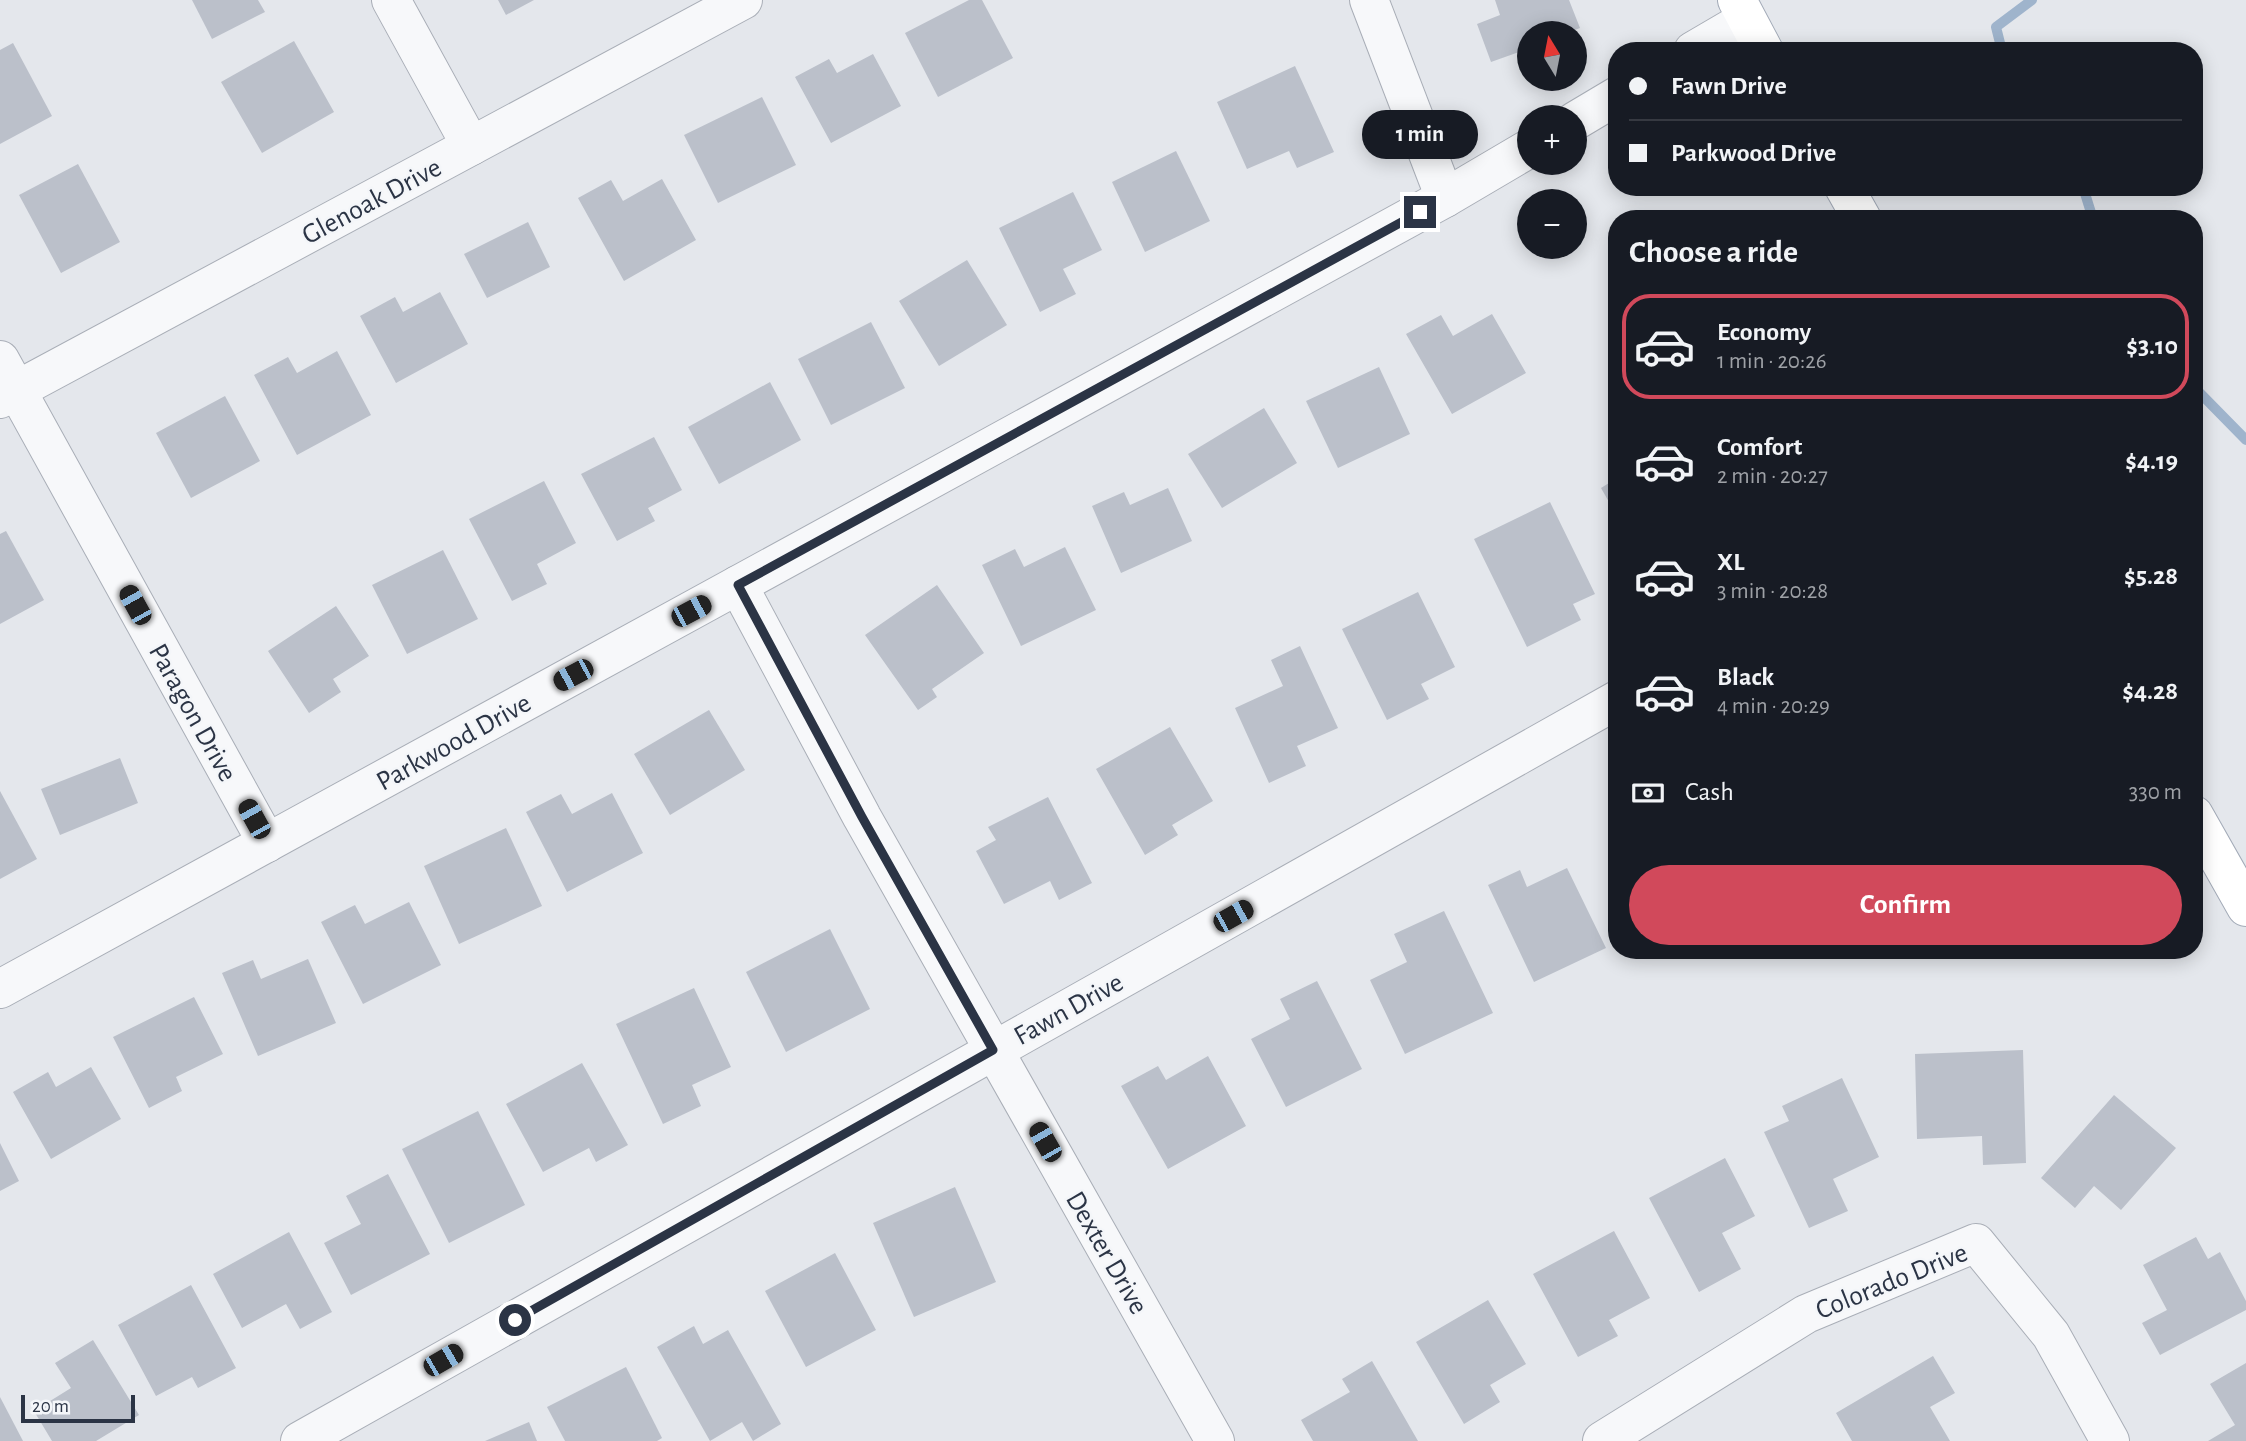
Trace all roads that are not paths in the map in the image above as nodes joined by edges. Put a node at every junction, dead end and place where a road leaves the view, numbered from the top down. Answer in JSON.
{"nodes":[{"id":1,"x":391,"y":0,"type":"edge"},
{"id":2,"x":743,"y":0,"type":"edge"},
{"id":3,"x":1369,"y":0,"type":"edge"},
{"id":4,"x":1749,"y":24,"type":"edge"},
{"id":5,"x":1712,"y":42,"type":"edge"},
{"id":6,"x":1608,"y":101,"type":"edge"},
{"id":7,"x":1587,"y":114,"type":"edge"},
{"id":8,"x":471,"y":146,"type":"junction"},
{"id":9,"x":1517,"y":156,"type":"edge"},
{"id":10,"x":1445,"y":198,"type":"junction"},
{"id":11,"x":6,"y":383,"type":"edge"},
{"id":12,"x":738,"y":585,"type":"junction"},
{"id":13,"x":1608,"y":705,"type":"edge"},
{"id":14,"x":2203,"y":831,"type":"edge"},
{"id":15,"x":267,"y":843,"type":"junction"},
{"id":16,"x":2246,"y":907,"type":"edge"},
{"id":17,"x":0,"y":989,"type":"edge"},
{"id":18,"x":993,"y":1050,"type":"junction"},
{"id":19,"x":300,"y":1441,"type":"edge"},
{"id":20,"x":1214,"y":1441,"type":"edge"},
{"id":21,"x":1602,"y":1441,"type":"edge"},
{"id":22,"x":2110,"y":1441,"type":"edge"}],
"edges":[{"from":1,"to":8,"type":"street"},
{"from":2,"to":8,"type":"street","name":"Glenoak Drive"},
{"from":3,"to":10,"type":"street"},
{"from":4,"to":5,"type":"street"},
{"from":6,"to":7,"type":"street"},
{"from":8,"to":11,"type":"street","name":"Glenoak Drive"},
{"from":9,"to":10,"type":"street","name":"Parkwood Drive"},
{"from":10,"to":12,"type":"street","name":"Parkwood Drive"},
{"from":11,"to":15,"type":"street","name":"Paragon Drive"},
{"from":12,"to":15,"type":"street","name":"Parkwood Drive"},
{"from":12,"to":18,"type":"street","name":"Dexter Drive"},
{"from":13,"to":18,"type":"street","name":"Fawn Drive"},
{"from":14,"to":16,"type":"main road"},
{"from":15,"to":17,"type":"street","name":"Parkwood Drive"},
{"from":18,"to":19,"type":"street","name":"Fawn Drive"},
{"from":18,"to":20,"type":"street","name":"Dexter Drive"},
{"from":21,"to":22,"type":"street","name":"Colorado Drive"}]}
